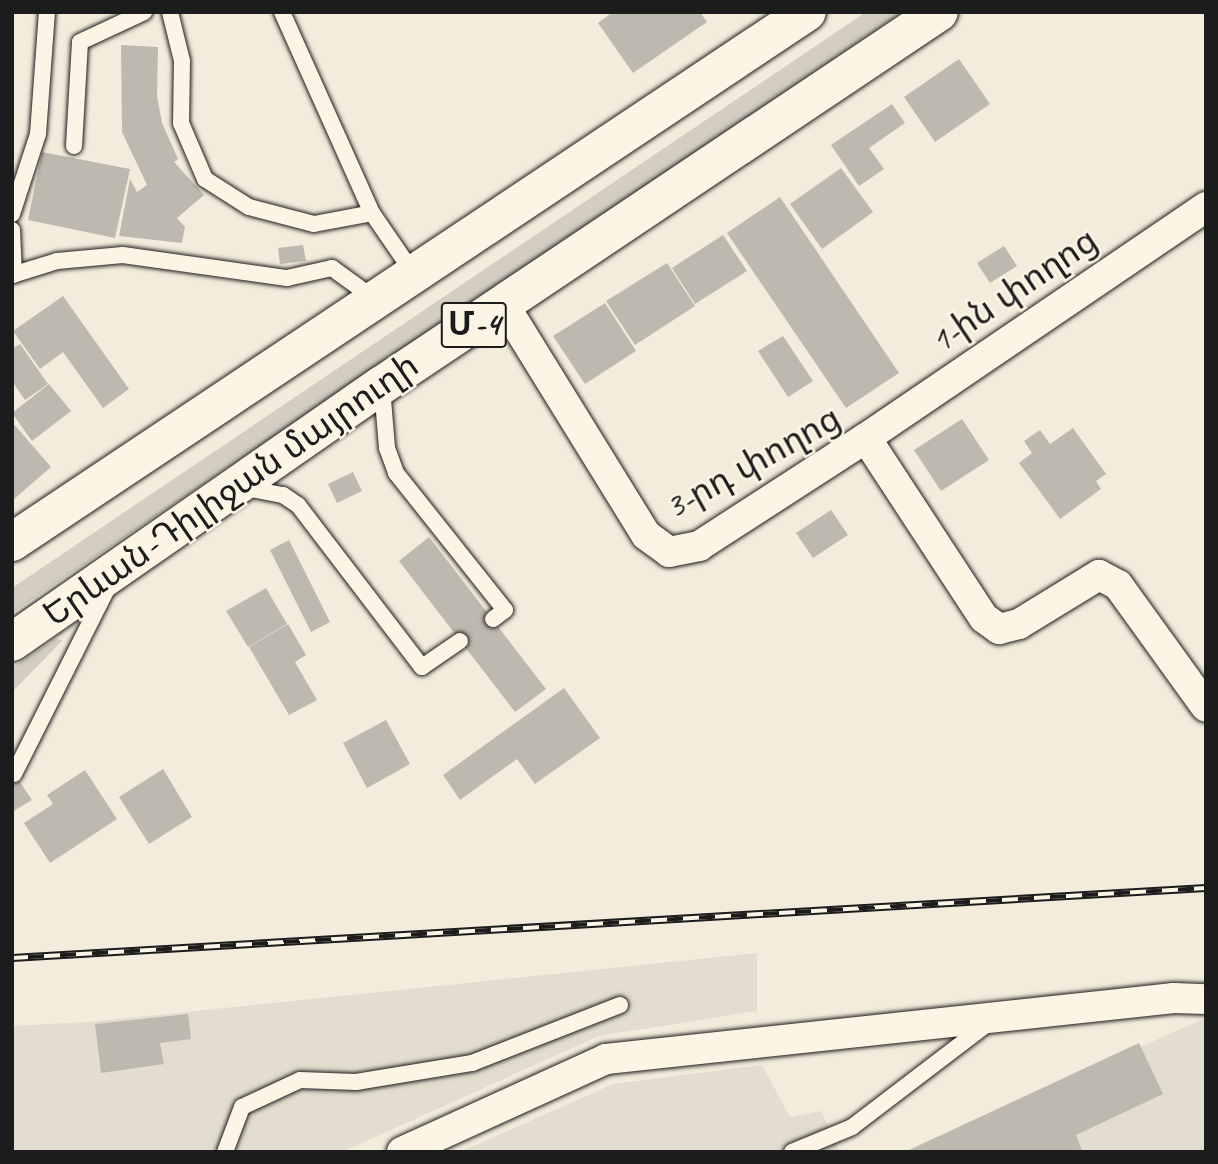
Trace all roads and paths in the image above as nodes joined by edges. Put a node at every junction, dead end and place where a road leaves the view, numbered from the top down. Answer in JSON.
{"nodes":[{"id":1,"x":47,"y":12,"type":"edge"},
{"id":2,"x":144,"y":12,"type":"edge"},
{"id":3,"x":170,"y":12,"type":"edge"},
{"id":4,"x":282,"y":12,"type":"edge"},
{"id":5,"x":807,"y":12,"type":"edge"},
{"id":6,"x":939,"y":12,"type":"edge"},
{"id":7,"x":74,"y":146,"type":"dead end"},
{"id":8,"x":1206,"y":206,"type":"edge"},
{"id":9,"x":372,"y":213,"type":"junction"},
{"id":10,"x":12,"y":214,"type":"edge"},
{"id":11,"x":12,"y":230,"type":"edge"},
{"id":12,"x":414,"y":274,"type":"junction"},
{"id":13,"x":13,"y":275,"type":"edge"},
{"id":14,"x":376,"y":300,"type":"junction"},
{"id":15,"x":504,"y":305,"type":"junction"},
{"id":16,"x":382,"y":385,"type":"junction"},
{"id":17,"x":866,"y":438,"type":"junction"},
{"id":18,"x":233,"y":488,"type":"junction"},
{"id":19,"x":12,"y":542,"type":"edge"},
{"id":20,"x":117,"y":570,"type":"junction"},
{"id":21,"x":493,"y":619,"type":"dead end"},
{"id":22,"x":460,"y":641,"type":"dead end"},
{"id":23,"x":12,"y":642,"type":"edge"},
{"id":24,"x":1206,"y":707,"type":"edge"},
{"id":25,"x":14,"y":774,"type":"dead end"},
{"id":26,"x":1206,"y":999,"type":"edge"},
{"id":27,"x":620,"y":1005,"type":"dead end"},
{"id":28,"x":995,"y":1017,"type":"junction"},
{"id":29,"x":225,"y":1152,"type":"edge"},
{"id":30,"x":402,"y":1152,"type":"edge"},
{"id":31,"x":792,"y":1152,"type":"edge"}],
"edges":[{"from":1,"to":10,"type":"lane"},
{"from":2,"to":7,"type":"lane"},
{"from":3,"to":9,"type":"lane"},
{"from":4,"to":9,"type":"lane"},
{"from":5,"to":12,"type":"highway","name":"Երևան-Դիլիջան մայրուղի","number":"Մ-4"},
{"from":6,"to":15,"type":"highway","name":"Երևան-Դիլիջան մայրուղի","number":"Մ-4"},
{"from":8,"to":17,"type":"street","name":"1-ին փողոց"},
{"from":9,"to":12,"type":"lane"},
{"from":11,"to":13,"type":"lane"},
{"from":12,"to":14,"type":"highway","name":"Երևան-Դիլիջան մայրուղի","number":"Մ-4"},
{"from":13,"to":14,"type":"lane"},
{"from":14,"to":19,"type":"highway","name":"Երևան-Դիլիջան մայրուղի","number":"Մ-4"},
{"from":15,"to":16,"type":"highway","name":"Երևան-Դիլիջան մայրուղի","number":"Մ-4"},
{"from":15,"to":17,"type":"street","name":"3-րդ փողոց"},
{"from":16,"to":18,"type":"highway","name":"Երևան-Դիլիջան մայրուղի","number":"Մ-4"},
{"from":16,"to":21,"type":"lane"},
{"from":17,"to":24,"type":"street","name":"3-րդ փողոց"},
{"from":18,"to":20,"type":"highway","name":"Երևան-Դիլիջան մայրուղի","number":"Մ-4"},
{"from":18,"to":22,"type":"lane"},
{"from":20,"to":23,"type":"highway","name":"Երևան-Դիլիջան մայրուղի","number":"Մ-4"},
{"from":20,"to":25,"type":"lane"},
{"from":26,"to":28,"type":"street"},
{"from":27,"to":29,"type":"lane"},
{"from":28,"to":30,"type":"street"},
{"from":28,"to":31,"type":"lane"}]}
